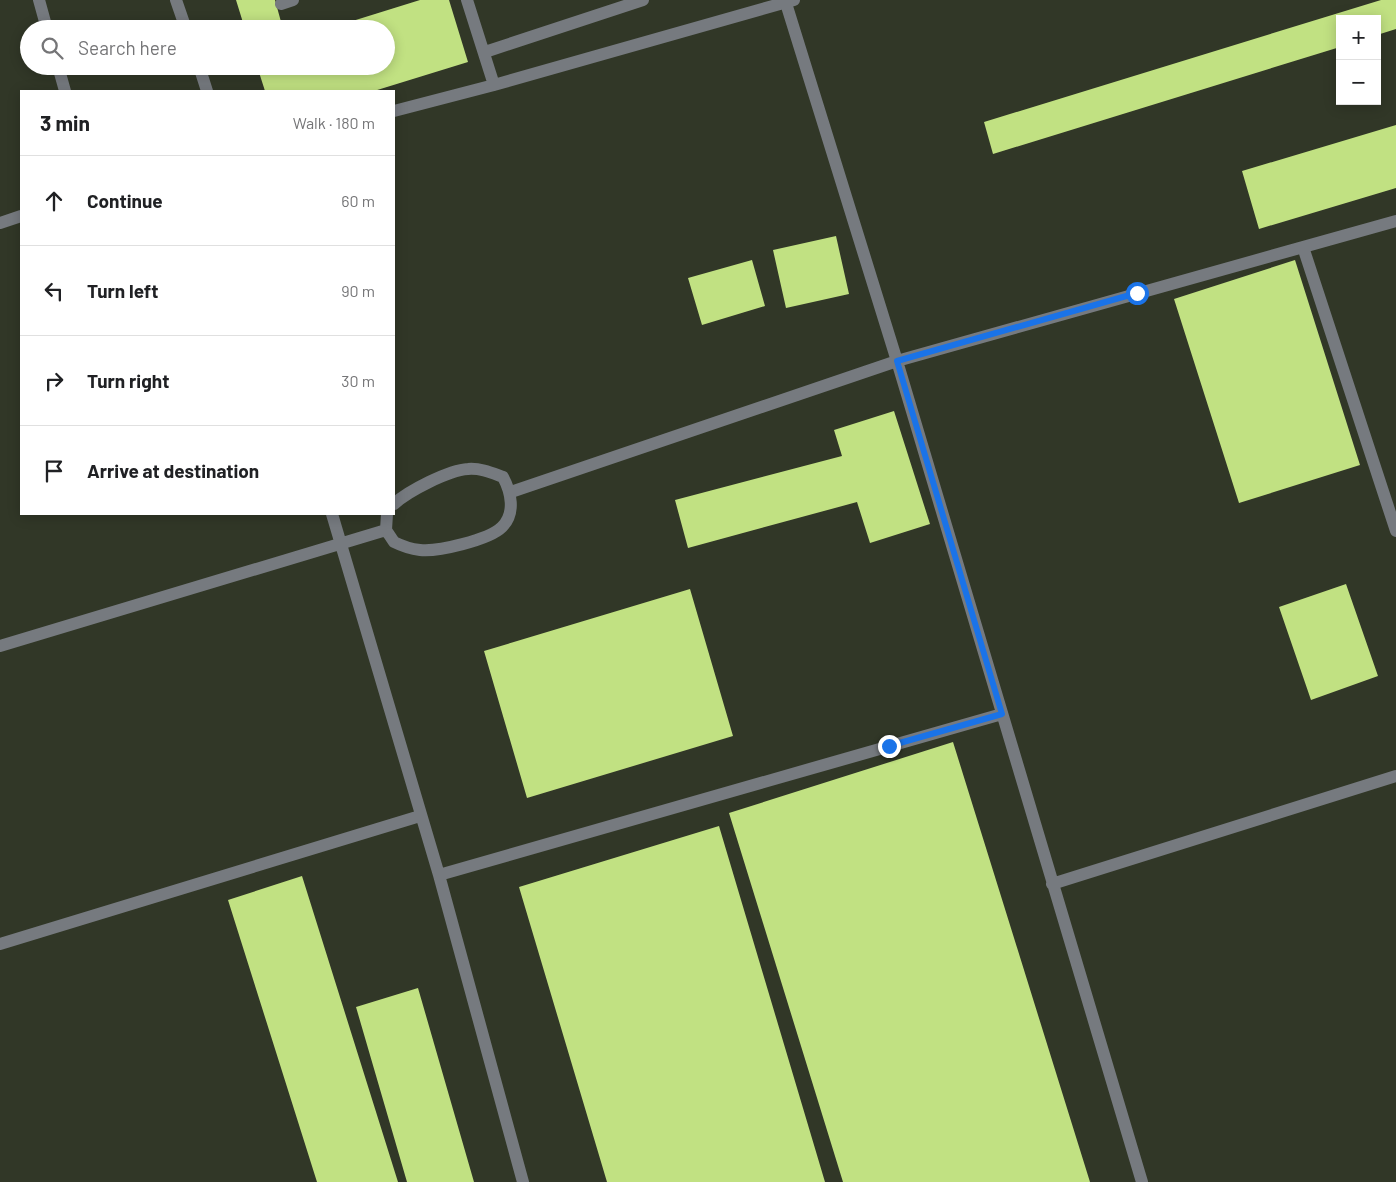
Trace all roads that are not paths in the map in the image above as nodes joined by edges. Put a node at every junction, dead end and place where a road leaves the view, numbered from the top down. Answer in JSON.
{"nodes":[{"id":1,"x":39,"y":0,"type":"edge"},
{"id":2,"x":176,"y":0,"type":"edge"},
{"id":3,"x":467,"y":0,"type":"edge"},
{"id":4,"x":643,"y":0,"type":"edge"},
{"id":5,"x":788,"y":1,"type":"edge"},
{"id":6,"x":45,"y":20,"type":"edge"},
{"id":7,"x":183,"y":20,"type":"edge"},
{"id":8,"x":485,"y":52,"type":"junction"},
{"id":9,"x":61,"y":75,"type":"edge"},
{"id":10,"x":202,"y":75,"type":"edge"},
{"id":11,"x":494,"y":85,"type":"junction"},
{"id":12,"x":66,"y":90,"type":"edge"},
{"id":13,"x":207,"y":90,"type":"edge"},
{"id":14,"x":395,"y":111,"type":"edge"},
{"id":15,"x":20,"y":216,"type":"edge"},
{"id":16,"x":1396,"y":220,"type":"edge"},
{"id":17,"x":0,"y":223,"type":"edge"},
{"id":18,"x":1303,"y":247,"type":"junction"},
{"id":19,"x":897,"y":361,"type":"junction"},
{"id":20,"x":511,"y":492,"type":"junction"},
{"id":21,"x":395,"y":503,"type":"edge"},
{"id":22,"x":332,"y":515,"type":"edge"},
{"id":23,"x":387,"y":515,"type":"edge"},
{"id":24,"x":386,"y":530,"type":"junction"},
{"id":25,"x":1396,"y":532,"type":"edge"},
{"id":26,"x":341,"y":544,"type":"junction"},
{"id":27,"x":0,"y":646,"type":"edge"},
{"id":28,"x":1002,"y":714,"type":"junction"},
{"id":29,"x":1396,"y":776,"type":"edge"},
{"id":30,"x":420,"y":816,"type":"junction"},
{"id":31,"x":439,"y":875,"type":"junction"},
{"id":32,"x":1052,"y":884,"type":"junction"},
{"id":33,"x":0,"y":944,"type":"edge"},
{"id":34,"x":523,"y":1182,"type":"edge"},
{"id":35,"x":1142,"y":1182,"type":"edge"}],
"edges":[{"from":1,"to":6,"type":"lane"},
{"from":2,"to":7,"type":"lane"},
{"from":3,"to":8,"type":"lane"},
{"from":4,"to":8,"type":"lane"},
{"from":5,"to":11,"type":"lane"},
{"from":5,"to":19,"type":"lane"},
{"from":8,"to":11,"type":"lane"},
{"from":9,"to":12,"type":"lane"},
{"from":10,"to":13,"type":"lane"},
{"from":11,"to":14,"type":"lane"},
{"from":15,"to":17,"type":"lane"},
{"from":16,"to":18,"type":"lane"},
{"from":18,"to":19,"type":"lane"},
{"from":18,"to":25,"type":"lane"},
{"from":19,"to":20,"type":"lane"},
{"from":19,"to":28,"type":"lane"},
{"from":20,"to":21,"type":"lane"},
{"from":20,"to":24,"type":"lane"},
{"from":22,"to":26,"type":"lane"},
{"from":23,"to":24,"type":"lane"},
{"from":24,"to":26,"type":"lane"},
{"from":26,"to":27,"type":"lane"},
{"from":26,"to":30,"type":"lane"},
{"from":28,"to":31,"type":"lane"},
{"from":28,"to":32,"type":"lane"},
{"from":29,"to":32,"type":"lane"},
{"from":30,"to":31,"type":"lane"},
{"from":30,"to":33,"type":"lane"},
{"from":31,"to":34,"type":"lane"},
{"from":32,"to":35,"type":"lane"}]}
